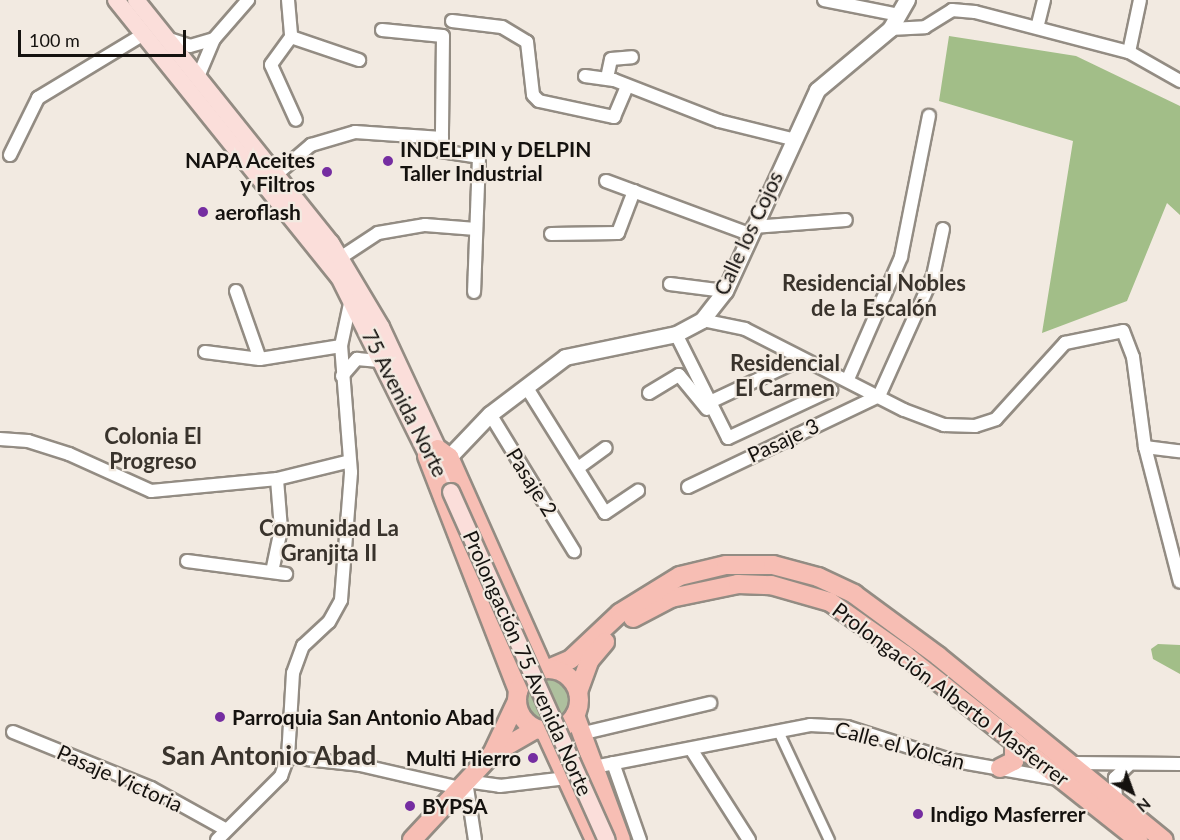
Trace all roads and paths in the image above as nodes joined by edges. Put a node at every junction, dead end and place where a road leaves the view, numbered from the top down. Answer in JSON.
{"nodes":[{"id":1,"x":116,"y":0,"type":"edge"},
{"id":2,"x":136,"y":0,"type":"edge"},
{"id":3,"x":248,"y":0,"type":"edge"},
{"id":4,"x":288,"y":0,"type":"edge"},
{"id":5,"x":824,"y":0,"type":"edge"},
{"id":6,"x":907,"y":0,"type":"edge"},
{"id":7,"x":1044,"y":0,"type":"edge"},
{"id":8,"x":1140,"y":0,"type":"edge"},
{"id":9,"x":853,"y":4,"type":"edge"},
{"id":10,"x":976,"y":6,"type":"edge"},
{"id":11,"x":899,"y":15,"type":"junction"},
{"id":12,"x":452,"y":21,"type":"dead end"},
{"id":13,"x":1038,"y":24,"type":"junction"},
{"id":14,"x":890,"y":28,"type":"junction"},
{"id":15,"x":382,"y":30,"type":"dead end"},
{"id":16,"x":142,"y":35,"type":"junction"},
{"id":17,"x":164,"y":37,"type":"junction"},
{"id":18,"x":291,"y":37,"type":"junction"},
{"id":19,"x":214,"y":39,"type":"junction"},
{"id":20,"x":1129,"y":52,"type":"junction"},
{"id":21,"x":632,"y":57,"type":"dead end"},
{"id":22,"x":359,"y":60,"type":"dead end"},
{"id":23,"x":585,"y":76,"type":"dead end"},
{"id":24,"x":198,"y":77,"type":"junction"},
{"id":25,"x":607,"y":78,"type":"junction"},
{"id":26,"x":1180,"y":81,"type":"edge"},
{"id":27,"x":627,"y":87,"type":"junction"},
{"id":28,"x":929,"y":116,"type":"dead end"},
{"id":29,"x":297,"y":120,"type":"dead end"},
{"id":30,"x":442,"y":138,"type":"junction"},
{"id":31,"x":792,"y":139,"type":"junction"},
{"id":32,"x":10,"y":155,"type":"dead end"},
{"id":33,"x":277,"y":174,"type":"junction"},
{"id":34,"x":606,"y":181,"type":"dead end"},
{"id":35,"x":634,"y":191,"type":"junction"},
{"id":36,"x":846,"y":220,"type":"dead end"},
{"id":37,"x":476,"y":229,"type":"junction"},
{"id":38,"x":943,"y":229,"type":"dead end"},
{"id":39,"x":751,"y":230,"type":"junction"},
{"id":40,"x":551,"y":234,"type":"dead end"},
{"id":41,"x":340,"y":258,"type":"junction"},
{"id":42,"x":670,"y":284,"type":"dead end"},
{"id":43,"x":236,"y":291,"type":"dead end"},
{"id":44,"x":725,"y":291,"type":"junction"},
{"id":45,"x":474,"y":292,"type":"dead end"},
{"id":46,"x":351,"y":298,"type":"junction"},
{"id":47,"x":702,"y":320,"type":"junction"},
{"id":48,"x":676,"y":334,"type":"junction"},
{"id":49,"x":341,"y":346,"type":"junction"},
{"id":50,"x":205,"y":352,"type":"dead end"},
{"id":51,"x":260,"y":359,"type":"junction"},
{"id":52,"x":382,"y":361,"type":"junction"},
{"id":53,"x":793,"y":363,"type":"dead end"},
{"id":54,"x":342,"y":377,"type":"junction"},
{"id":55,"x":848,"y":379,"type":"junction"},
{"id":56,"x":527,"y":388,"type":"junction"},
{"id":57,"x":831,"y":390,"type":"dead end"},
{"id":58,"x":650,"y":393,"type":"dead end"},
{"id":59,"x":879,"y":396,"type":"junction"},
{"id":60,"x":709,"y":405,"type":"junction"},
{"id":61,"x":490,"y":414,"type":"junction"},
{"id":62,"x":0,"y":439,"type":"edge"},
{"id":63,"x":1145,"y":447,"type":"junction"},
{"id":64,"x":606,"y":448,"type":"dead end"},
{"id":65,"x":1180,"y":451,"type":"edge"},
{"id":66,"x":438,"y":454,"type":"junction"},
{"id":67,"x":346,"y":462,"type":"junction"},
{"id":68,"x":578,"y":468,"type":"junction"},
{"id":69,"x":277,"y":479,"type":"junction"},
{"id":70,"x":688,"y":487,"type":"dead end"},
{"id":71,"x":450,"y":489,"type":"joint"},
{"id":72,"x":638,"y":491,"type":"dead end"},
{"id":73,"x":574,"y":551,"type":"dead end"},
{"id":74,"x":187,"y":561,"type":"dead end"},
{"id":75,"x":272,"y":572,"type":"junction"},
{"id":76,"x":286,"y":574,"type":"dead end"},
{"id":77,"x":1180,"y":582,"type":"edge"},
{"id":78,"x":546,"y":669,"type":"junction"},
{"id":79,"x":578,"y":692,"type":"junction"},
{"id":80,"x":517,"y":696,"type":"junction"},
{"id":81,"x":710,"y":704,"type":"dead end"},
{"id":82,"x":574,"y":715,"type":"junction"},
{"id":83,"x":540,"y":730,"type":"junction"},
{"id":84,"x":778,"y":731,"type":"junction"},
{"id":85,"x":13,"y":732,"type":"dead end"},
{"id":86,"x":580,"y":734,"type":"junction"},
{"id":87,"x":1014,"y":745,"type":"junction"},
{"id":88,"x":691,"y":749,"type":"junction"},
{"id":89,"x":492,"y":754,"type":"junction"},
{"id":90,"x":288,"y":757,"type":"junction"},
{"id":91,"x":614,"y":763,"type":"junction"},
{"id":92,"x":1180,"y":764,"type":"edge"},
{"id":93,"x":1129,"y":766,"type":"junction"},
{"id":94,"x":594,"y":767,"type":"junction"},
{"id":95,"x":1000,"y":768,"type":"junction"},
{"id":96,"x":1067,"y":771,"type":"junction"},
{"id":97,"x":567,"y":778,"type":"junction"},
{"id":98,"x":463,"y":785,"type":"junction"},
{"id":99,"x":1116,"y":800,"type":"junction"},
{"id":100,"x":225,"y":829,"type":"junction"},
{"id":101,"x":217,"y":840,"type":"edge"},
{"id":102,"x":412,"y":840,"type":"edge"},
{"id":103,"x":475,"y":840,"type":"edge"},
{"id":104,"x":595,"y":840,"type":"edge"},
{"id":105,"x":607,"y":840,"type":"edge"},
{"id":106,"x":621,"y":840,"type":"edge"},
{"id":107,"x":640,"y":840,"type":"edge"},
{"id":108,"x":749,"y":840,"type":"edge"},
{"id":109,"x":829,"y":840,"type":"edge"},
{"id":110,"x":1138,"y":840,"type":"edge"},
{"id":111,"x":1164,"y":840,"type":"edge"}],
"edges":[{"from":1,"to":16,"type":"main road","name":"75 Avenida Norte"},
{"from":2,"to":17,"type":"main road","name":"75 Avenida Norte"},
{"from":3,"to":19,"type":"street"},
{"from":4,"to":18,"type":"street"},
{"from":5,"to":9,"type":"street"},
{"from":6,"to":11,"type":"street","name":"Calle los Cojos"},
{"from":7,"to":13,"type":"street"},
{"from":8,"to":20,"type":"street"},
{"from":9,"to":11,"type":"street"},
{"from":10,"to":13,"type":"street"},
{"from":10,"to":14,"type":"street"},
{"from":11,"to":14,"type":"street","name":"Calle los Cojos"},
{"from":12,"to":27,"type":"street"},
{"from":13,"to":20,"type":"street"},
{"from":14,"to":31,"type":"street","name":"Calle los Cojos"},
{"from":15,"to":30,"type":"street"},
{"from":16,"to":32,"type":"street"},
{"from":16,"to":46,"type":"main road","name":"75 Avenida Norte"},
{"from":17,"to":19,"type":"street"},
{"from":17,"to":24,"type":"main road","name":"75 Avenida Norte"},
{"from":18,"to":22,"type":"street"},
{"from":18,"to":29,"type":"street"},
{"from":19,"to":24,"type":"street"},
{"from":20,"to":26,"type":"street"},
{"from":21,"to":25,"type":"street"},
{"from":23,"to":25,"type":"street"},
{"from":24,"to":33,"type":"main road","name":"75 Avenida Norte"},
{"from":25,"to":27,"type":"street"},
{"from":27,"to":31,"type":"street"},
{"from":28,"to":55,"type":"street"},
{"from":30,"to":33,"type":"street"},
{"from":30,"to":37,"type":"street"},
{"from":31,"to":39,"type":"street","name":"Calle los Cojos"},
{"from":33,"to":41,"type":"main road","name":"75 Avenida Norte"},
{"from":34,"to":35,"type":"street"},
{"from":35,"to":39,"type":"street"},
{"from":35,"to":40,"type":"street"},
{"from":36,"to":39,"type":"street"},
{"from":37,"to":41,"type":"street"},
{"from":37,"to":45,"type":"street"},
{"from":38,"to":59,"type":"street"},
{"from":39,"to":44,"type":"street","name":"Calle los Cojos"},
{"from":41,"to":66,"type":"main road","name":"75 Avenida Norte"},
{"from":42,"to":44,"type":"street"},
{"from":43,"to":51,"type":"street"},
{"from":44,"to":47,"type":"street","name":"Calle los Cojos"},
{"from":46,"to":49,"type":"street"},
{"from":46,"to":52,"type":"main road","name":"75 Avenida Norte"},
{"from":47,"to":48,"type":"street","name":"Calle los Cojos"},
{"from":47,"to":55,"type":"street"},
{"from":48,"to":56,"type":"street","name":"Calle los Cojos"},
{"from":48,"to":60,"type":"street"},
{"from":49,"to":51,"type":"street"},
{"from":49,"to":54,"type":"street"},
{"from":50,"to":51,"type":"street"},
{"from":52,"to":54,"type":"street"},
{"from":52,"to":66,"type":"main road","name":"75 Avenida Norte"},
{"from":53,"to":60,"type":"street"},
{"from":54,"to":67,"type":"street"},
{"from":55,"to":59,"type":"street"},
{"from":56,"to":61,"type":"street","name":"Calle los Cojos"},
{"from":56,"to":68,"type":"street"},
{"from":57,"to":60,"type":"street"},
{"from":58,"to":60,"type":"street"},
{"from":59,"to":63,"type":"street"},
{"from":59,"to":70,"type":"street","name":"Pasaje 3"},
{"from":61,"to":66,"type":"street","name":"Calle los Cojos"},
{"from":61,"to":73,"type":"street","name":"Pasaje 2"},
{"from":62,"to":69,"type":"street"},
{"from":63,"to":65,"type":"street"},
{"from":63,"to":77,"type":"street"},
{"from":64,"to":68,"type":"street"},
{"from":66,"to":71,"type":"main road","name":"75 Avenida Norte"},
{"from":66,"to":78,"type":"main road"},
{"from":66,"to":80,"type":"main road"},
{"from":67,"to":69,"type":"street"},
{"from":67,"to":90,"type":"street"},
{"from":68,"to":72,"type":"street"},
{"from":69,"to":75,"type":"street"},
{"from":71,"to":105,"type":"main road","name":"Prolongación 75 Avenida Norte","bridge":true},
{"from":74,"to":75,"type":"street"},
{"from":75,"to":76,"type":"street"},
{"from":78,"to":79,"type":"main road"},
{"from":78,"to":80,"type":"main road"},
{"from":78,"to":96,"type":"main road","name":"Prolongación Alberto Masferrer"},
{"from":79,"to":82,"type":"main road"},
{"from":79,"to":87,"type":"main road","name":"Prolongación Alberto Masferrer"},
{"from":80,"to":83,"type":"main road"},
{"from":80,"to":89,"type":"main road"},
{"from":81,"to":86,"type":"street"},
{"from":82,"to":83,"type":"main road"},
{"from":82,"to":86,"type":"main road"},
{"from":83,"to":89,"type":"main road"},
{"from":83,"to":97,"type":"main road"},
{"from":84,"to":88,"type":"street","name":"Calle el Volcán"},
{"from":84,"to":95,"type":"street","name":"Calle el Volcán"},
{"from":84,"to":109,"type":"street"},
{"from":85,"to":100,"type":"street","name":"Pasaje Victoria"},
{"from":86,"to":94,"type":"main road"},
{"from":87,"to":95,"type":"main road"},
{"from":87,"to":96,"type":"main road","name":"Prolongación Alberto Masferrer"},
{"from":88,"to":91,"type":"street","name":"Calle el Volcán"},
{"from":88,"to":108,"type":"street"},
{"from":89,"to":98,"type":"main road"},
{"from":90,"to":98,"type":"street"},
{"from":90,"to":100,"type":"street"},
{"from":91,"to":94,"type":"street","name":"Calle el Volcán"},
{"from":91,"to":107,"type":"street"},
{"from":92,"to":93,"type":"street","name":"Calle el Volcán"},
{"from":93,"to":96,"type":"street","name":"Calle el Volcán"},
{"from":93,"to":99,"type":"street"},
{"from":94,"to":106,"type":"main road"},
{"from":95,"to":96,"type":"street","name":"Calle el Volcán"},
{"from":96,"to":99,"type":"main road","name":"Prolongación Alberto Masferrer"},
{"from":96,"to":110,"type":"main road","name":"Prolongación Alberto Masferrer"},
{"from":97,"to":98,"type":"street"},
{"from":97,"to":104,"type":"main road"},
{"from":98,"to":102,"type":"main road"},
{"from":98,"to":103,"type":"street"},
{"from":99,"to":111,"type":"main road","name":"Prolongación Alberto Masferrer"},
{"from":100,"to":101,"type":"street"}]}
